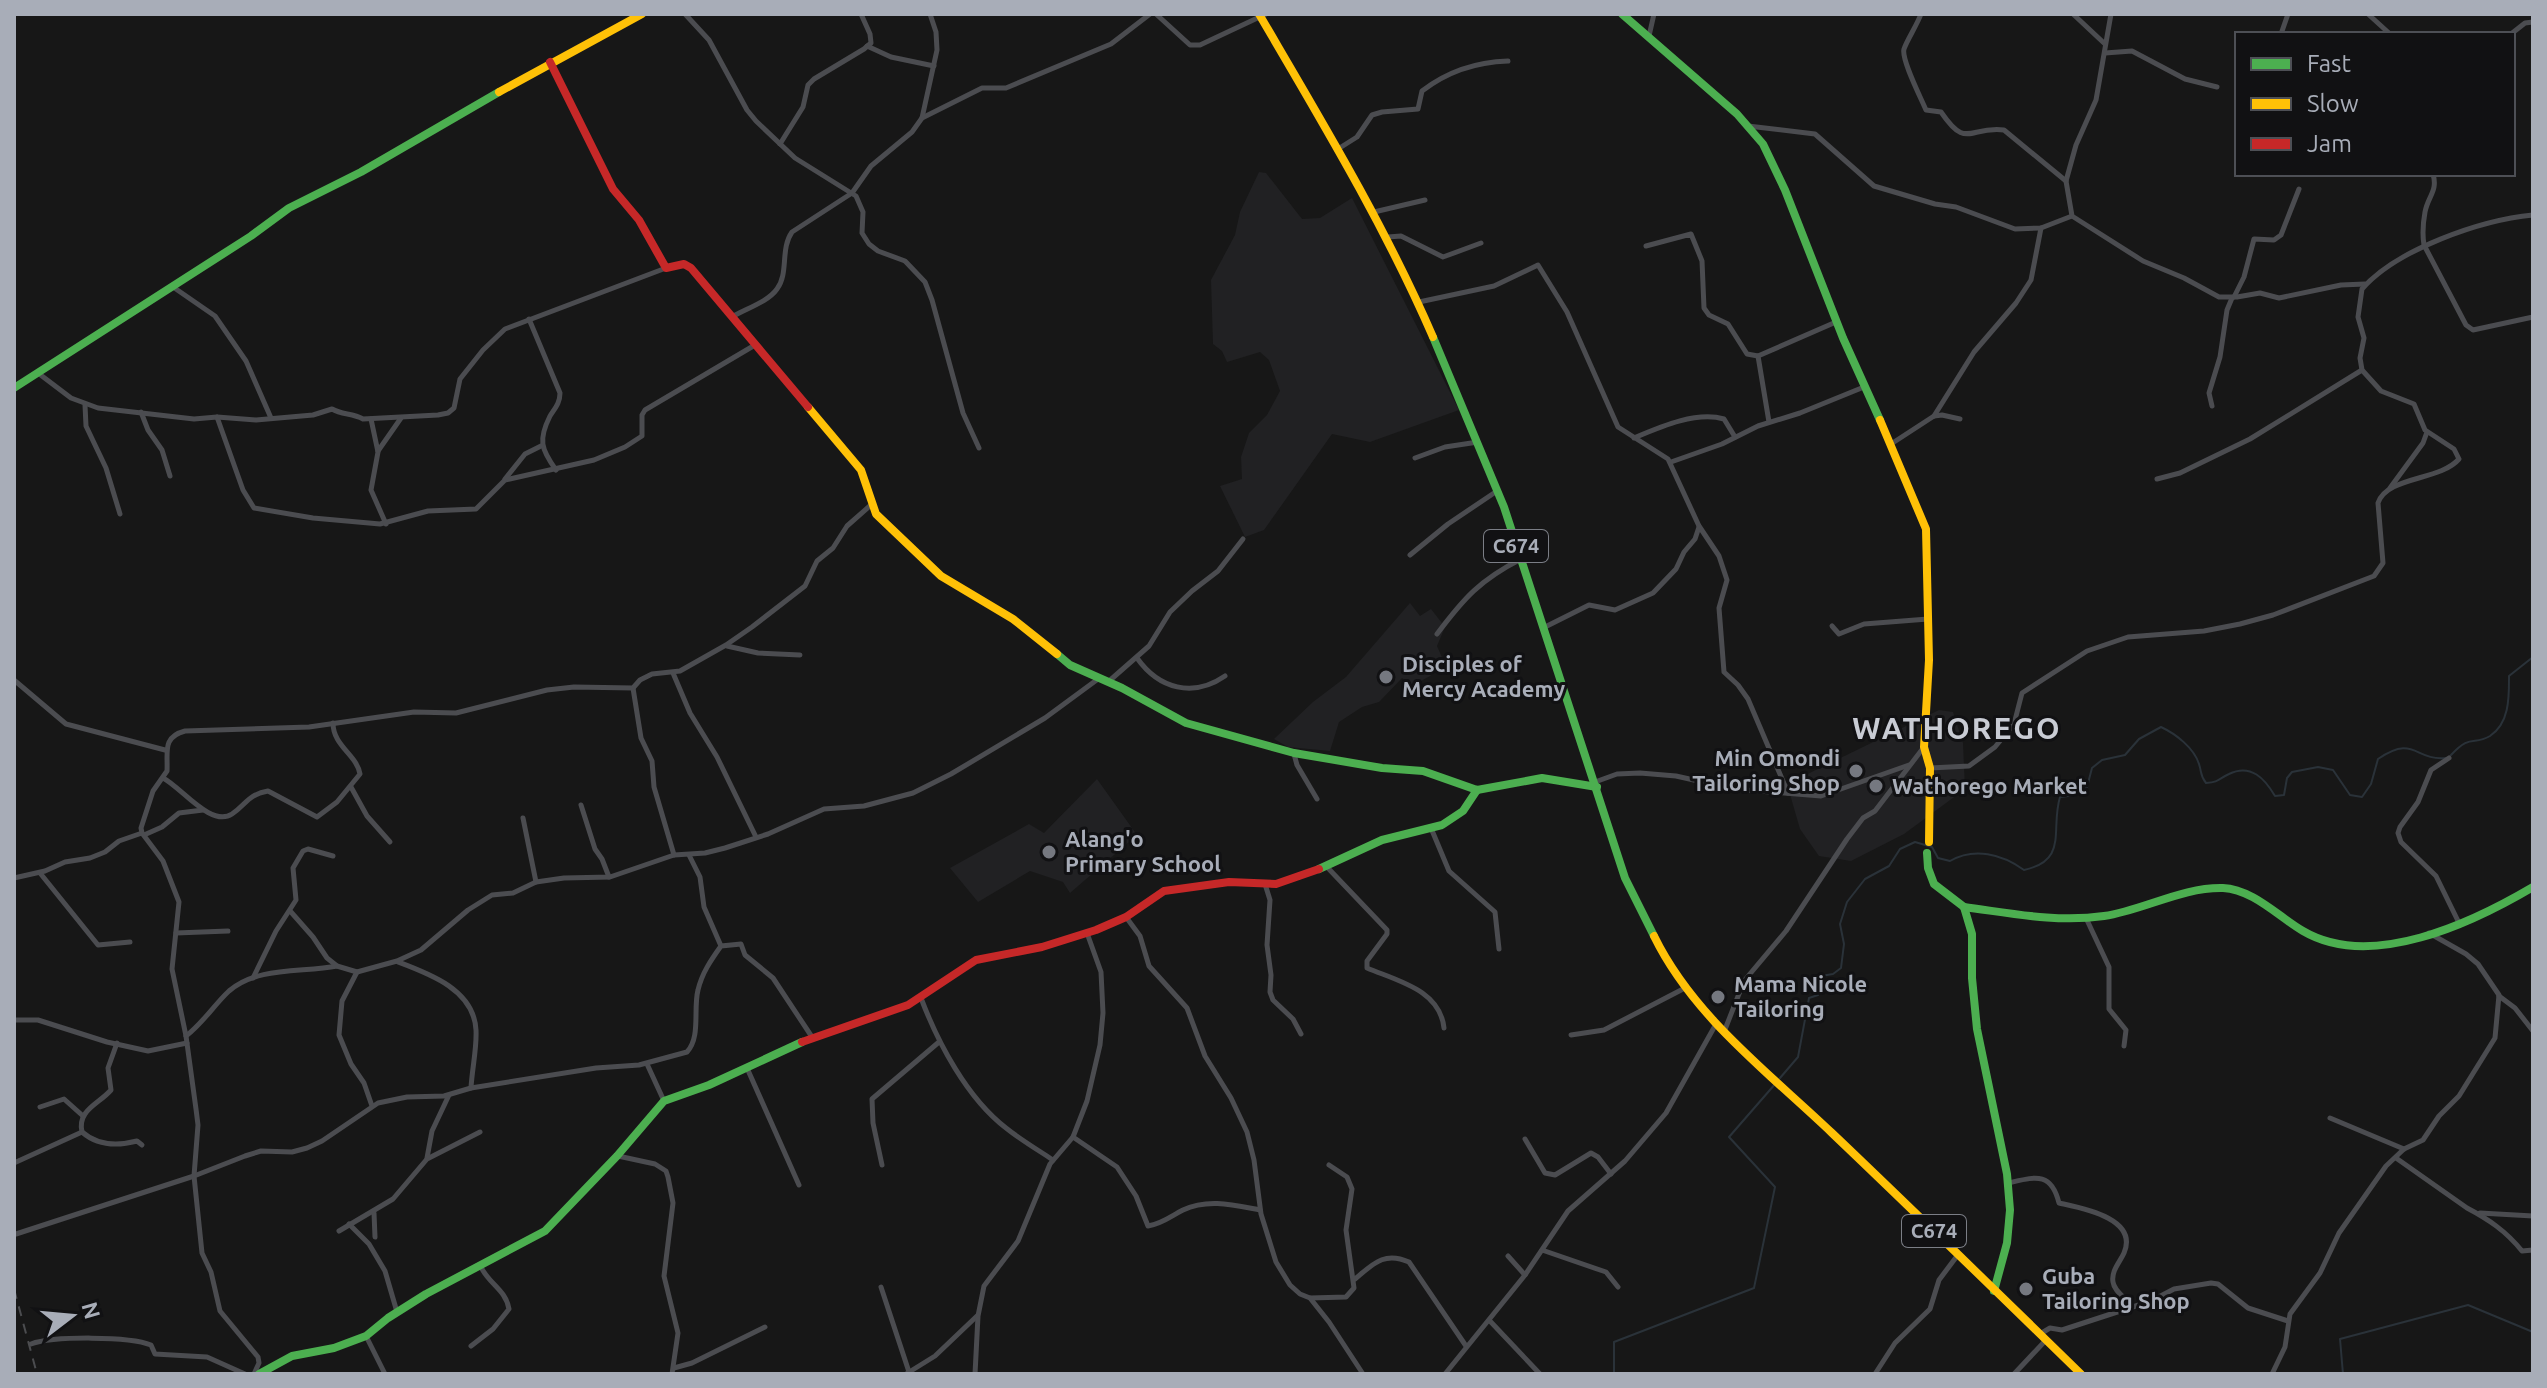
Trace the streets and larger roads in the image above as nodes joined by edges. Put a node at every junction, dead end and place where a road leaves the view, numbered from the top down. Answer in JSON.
{"nodes":[{"id":1,"x":642,"y":14,"type":"edge"},
{"id":2,"x":685,"y":14,"type":"edge"},
{"id":3,"x":861,"y":14,"type":"edge"},
{"id":4,"x":930,"y":14,"type":"edge"},
{"id":5,"x":1153,"y":14,"type":"edge"},
{"id":6,"x":1622,"y":14,"type":"edge"},
{"id":7,"x":1654,"y":14,"type":"edge"},
{"id":8,"x":1921,"y":14,"type":"edge"},
{"id":9,"x":2073,"y":14,"type":"edge"},
{"id":10,"x":2111,"y":14,"type":"edge"},
{"id":11,"x":2368,"y":14,"type":"edge"},
{"id":12,"x":1262,"y":15,"type":"edge"},
{"id":13,"x":2533,"y":22,"type":"edge"},
{"id":14,"x":2388,"y":32,"type":"edge"},
{"id":15,"x":2514,"y":32,"type":"edge"},
{"id":16,"x":1649,"y":36,"type":"junction"},
{"id":17,"x":2105,"y":44,"type":"junction"},
{"id":18,"x":867,"y":46,"type":"junction"},
{"id":19,"x":2105,"y":53,"type":"junction"},
{"id":20,"x":1508,"y":61,"type":"dead end"},
{"id":21,"x":550,"y":62,"type":"junction"},
{"id":22,"x":934,"y":66,"type":"junction"},
{"id":23,"x":2217,"y":87,"type":"dead end"},
{"id":24,"x":922,"y":118,"type":"junction"},
{"id":25,"x":1748,"y":126,"type":"junction"},
{"id":26,"x":780,"y":144,"type":"junction"},
{"id":27,"x":1338,"y":149,"type":"junction"},
{"id":28,"x":2433,"y":176,"type":"edge"},
{"id":29,"x":2066,"y":181,"type":"junction"},
{"id":30,"x":2299,"y":189,"type":"dead end"},
{"id":31,"x":852,"y":193,"type":"junction"},
{"id":32,"x":1425,"y":200,"type":"dead end"},
{"id":33,"x":1374,"y":212,"type":"junction"},
{"id":34,"x":2533,"y":215,"type":"edge"},
{"id":35,"x":2072,"y":216,"type":"junction"},
{"id":36,"x":2041,"y":228,"type":"junction"},
{"id":37,"x":1387,"y":237,"type":"junction"},
{"id":38,"x":1481,"y":243,"type":"dead end"},
{"id":39,"x":2424,"y":245,"type":"junction"},
{"id":40,"x":1646,"y":246,"type":"dead end"},
{"id":41,"x":666,"y":268,"type":"junction"},
{"id":42,"x":2366,"y":284,"type":"junction"},
{"id":43,"x":172,"y":287,"type":"junction"},
{"id":44,"x":2234,"y":297,"type":"junction"},
{"id":45,"x":1418,"y":302,"type":"junction"},
{"id":46,"x":732,"y":317,"type":"junction"},
{"id":47,"x":2533,"y":317,"type":"edge"},
{"id":48,"x":529,"y":319,"type":"junction"},
{"id":49,"x":1836,"y":322,"type":"junction"},
{"id":50,"x":755,"y":345,"type":"junction"},
{"id":51,"x":1758,"y":356,"type":"junction"},
{"id":52,"x":2362,"y":370,"type":"junction"},
{"id":53,"x":38,"y":373,"type":"junction"},
{"id":54,"x":1864,"y":387,"type":"junction"},
{"id":55,"x":14,"y":388,"type":"edge"},
{"id":56,"x":85,"y":405,"type":"junction"},
{"id":57,"x":2212,"y":406,"type":"dead end"},
{"id":58,"x":141,"y":412,"type":"junction"},
{"id":59,"x":1934,"y":416,"type":"junction"},
{"id":60,"x":217,"y":417,"type":"junction"},
{"id":61,"x":271,"y":418,"type":"junction"},
{"id":62,"x":401,"y":418,"type":"junction"},
{"id":63,"x":371,"y":419,"type":"junction"},
{"id":64,"x":1960,"y":419,"type":"dead end"},
{"id":65,"x":1769,"y":422,"type":"junction"},
{"id":66,"x":2427,"y":432,"type":"junction"},
{"id":67,"x":1735,"y":437,"type":"junction"},
{"id":68,"x":1633,"y":439,"type":"junction"},
{"id":69,"x":1478,"y":442,"type":"junction"},
{"id":70,"x":1890,"y":444,"type":"junction"},
{"id":71,"x":541,"y":446,"type":"junction"},
{"id":72,"x":979,"y":448,"type":"dead end"},
{"id":73,"x":378,"y":452,"type":"junction"},
{"id":74,"x":1415,"y":458,"type":"dead end"},
{"id":75,"x":1671,"y":462,"type":"junction"},
{"id":76,"x":556,"y":470,"type":"junction"},
{"id":77,"x":170,"y":476,"type":"dead end"},
{"id":78,"x":2157,"y":479,"type":"dead end"},
{"id":79,"x":505,"y":480,"type":"junction"},
{"id":80,"x":2389,"y":488,"type":"junction"},
{"id":81,"x":1497,"y":491,"type":"junction"},
{"id":82,"x":872,"y":504,"type":"junction"},
{"id":83,"x":120,"y":514,"type":"dead end"},
{"id":84,"x":386,"y":524,"type":"junction"},
{"id":85,"x":1699,"y":526,"type":"junction"},
{"id":86,"x":1243,"y":539,"type":"dead end"},
{"id":87,"x":1410,"y":555,"type":"dead end"},
{"id":88,"x":1521,"y":559,"type":"junction"},
{"id":89,"x":1928,"y":619,"type":"junction"},
{"id":90,"x":1832,"y":626,"type":"dead end"},
{"id":91,"x":1543,"y":628,"type":"junction"},
{"id":92,"x":1437,"y":634,"type":"dead end"},
{"id":93,"x":726,"y":645,"type":"junction"},
{"id":94,"x":800,"y":655,"type":"dead end"},
{"id":95,"x":1137,"y":658,"type":"junction"},
{"id":96,"x":673,"y":673,"type":"junction"},
{"id":97,"x":1225,"y":676,"type":"dead end"},
{"id":98,"x":1098,"y":679,"type":"junction"},
{"id":99,"x":14,"y":680,"type":"edge"},
{"id":100,"x":1108,"y":682,"type":"junction"},
{"id":101,"x":633,"y":688,"type":"junction"},
{"id":102,"x":333,"y":723,"type":"junction"},
{"id":103,"x":1924,"y":747,"type":"junction"},
{"id":104,"x":165,"y":750,"type":"junction"},
{"id":105,"x":1294,"y":753,"type":"junction"},
{"id":106,"x":2449,"y":758,"type":"dead end"},
{"id":107,"x":1910,"y":765,"type":"junction"},
{"id":108,"x":1930,"y":768,"type":"junction"},
{"id":109,"x":163,"y":778,"type":"junction"},
{"id":110,"x":1596,"y":785,"type":"junction"},
{"id":111,"x":351,"y":787,"type":"junction"},
{"id":112,"x":1477,"y":790,"type":"junction"},
{"id":113,"x":1788,"y":793,"type":"junction"},
{"id":114,"x":1317,"y":799,"type":"dead end"},
{"id":115,"x":581,"y":805,"type":"dead end"},
{"id":116,"x":204,"y":810,"type":"junction"},
{"id":117,"x":523,"y":818,"type":"dead end"},
{"id":118,"x":1431,"y":828,"type":"junction"},
{"id":119,"x":143,"y":834,"type":"junction"},
{"id":120,"x":756,"y":837,"type":"junction"},
{"id":121,"x":390,"y":842,"type":"dead end"},
{"id":122,"x":1929,"y":842,"type":"joint"},
{"id":123,"x":1927,"y":853,"type":"joint"},
{"id":124,"x":674,"y":855,"type":"junction"},
{"id":125,"x":689,"y":855,"type":"junction"},
{"id":126,"x":333,"y":856,"type":"dead end"},
{"id":127,"x":1326,"y":866,"type":"junction"},
{"id":128,"x":40,"y":872,"type":"junction"},
{"id":129,"x":609,"y":877,"type":"junction"},
{"id":130,"x":14,"y":878,"type":"edge"},
{"id":131,"x":536,"y":882,"type":"junction"},
{"id":132,"x":1265,"y":884,"type":"junction"},
{"id":133,"x":2533,"y":887,"type":"edge"},
{"id":134,"x":1964,"y":907,"type":"junction"},
{"id":135,"x":291,"y":912,"type":"junction"},
{"id":136,"x":1126,"y":917,"type":"junction"},
{"id":137,"x":2086,"y":918,"type":"junction"},
{"id":138,"x":2460,"y":925,"type":"junction"},
{"id":139,"x":228,"y":931,"type":"dead end"},
{"id":140,"x":176,"y":933,"type":"junction"},
{"id":141,"x":1087,"y":933,"type":"junction"},
{"id":142,"x":2429,"y":933,"type":"junction"},
{"id":143,"x":130,"y":942,"type":"dead end"},
{"id":144,"x":721,"y":946,"type":"junction"},
{"id":145,"x":1499,"y":949,"type":"dead end"},
{"id":146,"x":397,"y":961,"type":"junction"},
{"id":147,"x":337,"y":966,"type":"junction"},
{"id":148,"x":357,"y":972,"type":"junction"},
{"id":149,"x":253,"y":978,"type":"junction"},
{"id":150,"x":1686,"y":988,"type":"junction"},
{"id":151,"x":2499,"y":995,"type":"junction"},
{"id":152,"x":921,"y":998,"type":"junction"},
{"id":153,"x":14,"y":1020,"type":"edge"},
{"id":154,"x":1444,"y":1028,"type":"dead end"},
{"id":155,"x":1722,"y":1028,"type":"junction"},
{"id":156,"x":2533,"y":1031,"type":"edge"},
{"id":157,"x":1301,"y":1034,"type":"dead end"},
{"id":158,"x":1571,"y":1035,"type":"dead end"},
{"id":159,"x":186,"y":1036,"type":"junction"},
{"id":160,"x":812,"y":1037,"type":"junction"},
{"id":161,"x":939,"y":1042,"type":"junction"},
{"id":162,"x":117,"y":1043,"type":"junction"},
{"id":163,"x":187,"y":1043,"type":"junction"},
{"id":164,"x":2124,"y":1046,"type":"dead end"},
{"id":165,"x":647,"y":1064,"type":"junction"},
{"id":166,"x":746,"y":1067,"type":"junction"},
{"id":167,"x":471,"y":1088,"type":"junction"},
{"id":168,"x":449,"y":1095,"type":"junction"},
{"id":169,"x":664,"y":1101,"type":"junction"},
{"id":170,"x":372,"y":1106,"type":"junction"},
{"id":171,"x":40,"y":1107,"type":"dead end"},
{"id":172,"x":83,"y":1116,"type":"junction"},
{"id":173,"x":2330,"y":1118,"type":"dead end"},
{"id":174,"x":82,"y":1132,"type":"junction"},
{"id":175,"x":480,"y":1132,"type":"dead end"},
{"id":176,"x":1073,"y":1137,"type":"junction"},
{"id":177,"x":1525,"y":1139,"type":"dead end"},
{"id":178,"x":142,"y":1145,"type":"dead end"},
{"id":179,"x":2404,"y":1149,"type":"junction"},
{"id":180,"x":617,"y":1156,"type":"junction"},
{"id":181,"x":2396,"y":1158,"type":"junction"},
{"id":182,"x":427,"y":1159,"type":"junction"},
{"id":183,"x":1053,"y":1160,"type":"junction"},
{"id":184,"x":14,"y":1163,"type":"edge"},
{"id":185,"x":882,"y":1165,"type":"dead end"},
{"id":186,"x":1329,"y":1165,"type":"dead end"},
{"id":187,"x":1611,"y":1174,"type":"junction"},
{"id":188,"x":194,"y":1176,"type":"junction"},
{"id":189,"x":2008,"y":1183,"type":"junction"},
{"id":190,"x":799,"y":1185,"type":"dead end"},
{"id":191,"x":1260,"y":1210,"type":"junction"},
{"id":192,"x":374,"y":1213,"type":"junction"},
{"id":193,"x":2479,"y":1213,"type":"junction"},
{"id":194,"x":2533,"y":1216,"type":"edge"},
{"id":195,"x":349,"y":1224,"type":"junction"},
{"id":196,"x":339,"y":1231,"type":"dead end"},
{"id":197,"x":16,"y":1234,"type":"edge"},
{"id":198,"x":375,"y":1237,"type":"dead end"},
{"id":199,"x":1542,"y":1250,"type":"junction"},
{"id":200,"x":2533,"y":1250,"type":"edge"},
{"id":201,"x":1508,"y":1256,"type":"dead end"},
{"id":202,"x":1957,"y":1256,"type":"junction"},
{"id":203,"x":481,"y":1267,"type":"junction"},
{"id":204,"x":1525,"y":1275,"type":"junction"},
{"id":205,"x":1354,"y":1280,"type":"junction"},
{"id":206,"x":881,"y":1287,"type":"dead end"},
{"id":207,"x":1618,"y":1287,"type":"dead end"},
{"id":208,"x":1994,"y":1291,"type":"junction"},
{"id":209,"x":1310,"y":1298,"type":"junction"},
{"id":210,"x":2131,"y":1306,"type":"junction"},
{"id":211,"x":397,"y":1312,"type":"junction"},
{"id":212,"x":978,"y":1316,"type":"junction"},
{"id":213,"x":1489,"y":1320,"type":"junction"},
{"id":214,"x":2288,"y":1321,"type":"junction"},
{"id":215,"x":765,"y":1327,"type":"dead end"},
{"id":216,"x":366,"y":1336,"type":"junction"},
{"id":217,"x":2042,"y":1337,"type":"junction"},
{"id":218,"x":31,"y":1344,"type":"dead end"},
{"id":219,"x":471,"y":1346,"type":"dead end"},
{"id":220,"x":1466,"y":1346,"type":"junction"},
{"id":221,"x":673,"y":1371,"type":"edge"},
{"id":222,"x":908,"y":1373,"type":"edge"},
{"id":223,"x":245,"y":1374,"type":"edge"},
{"id":224,"x":256,"y":1374,"type":"edge"},
{"id":225,"x":385,"y":1374,"type":"edge"},
{"id":226,"x":975,"y":1374,"type":"edge"},
{"id":227,"x":1363,"y":1374,"type":"edge"},
{"id":228,"x":1445,"y":1374,"type":"edge"},
{"id":229,"x":1540,"y":1374,"type":"edge"},
{"id":230,"x":1875,"y":1374,"type":"edge"},
{"id":231,"x":2014,"y":1374,"type":"edge"},
{"id":232,"x":2081,"y":1374,"type":"edge"},
{"id":233,"x":2272,"y":1374,"type":"edge"}],
"edges":[{"from":1,"to":21,"type":"street"},
{"from":2,"to":26,"type":"street"},
{"from":3,"to":18,"type":"street"},
{"from":4,"to":22,"type":"street"},
{"from":5,"to":12,"type":"street"},
{"from":5,"to":24,"type":"street"},
{"from":6,"to":16,"type":"street"},
{"from":7,"to":16,"type":"street"},
{"from":8,"to":29,"type":"street"},
{"from":9,"to":17,"type":"street"},
{"from":10,"to":17,"type":"street"},
{"from":11,"to":14,"type":"street"},
{"from":12,"to":27,"type":"street","number":"C674"},
{"from":13,"to":15,"type":"street"},
{"from":16,"to":25,"type":"street"},
{"from":17,"to":19,"type":"street"},
{"from":18,"to":22,"type":"street"},
{"from":18,"to":26,"type":"street"},
{"from":19,"to":23,"type":"street"},
{"from":19,"to":29,"type":"street"},
{"from":20,"to":27,"type":"street"},
{"from":21,"to":41,"type":"street"},
{"from":21,"to":43,"type":"street"},
{"from":22,"to":24,"type":"street"},
{"from":24,"to":31,"type":"street"},
{"from":25,"to":36,"type":"street"},
{"from":25,"to":49,"type":"street"},
{"from":26,"to":31,"type":"street"},
{"from":27,"to":33,"type":"street","number":"C674"},
{"from":28,"to":39,"type":"street"},
{"from":29,"to":35,"type":"street"},
{"from":30,"to":44,"type":"street"},
{"from":31,"to":46,"type":"street"},
{"from":31,"to":72,"type":"street"},
{"from":32,"to":33,"type":"street"},
{"from":33,"to":37,"type":"street","number":"C674"},
{"from":34,"to":39,"type":"street"},
{"from":35,"to":36,"type":"street"},
{"from":35,"to":44,"type":"street"},
{"from":36,"to":59,"type":"street"},
{"from":37,"to":38,"type":"street"},
{"from":37,"to":45,"type":"street","number":"C674"},
{"from":39,"to":42,"type":"street"},
{"from":39,"to":47,"type":"street"},
{"from":40,"to":51,"type":"street"},
{"from":41,"to":46,"type":"street"},
{"from":41,"to":48,"type":"street"},
{"from":42,"to":44,"type":"street"},
{"from":42,"to":52,"type":"street"},
{"from":43,"to":53,"type":"street"},
{"from":43,"to":61,"type":"street"},
{"from":44,"to":57,"type":"street"},
{"from":45,"to":68,"type":"street"},
{"from":45,"to":69,"type":"street","number":"C674"},
{"from":46,"to":50,"type":"street"},
{"from":48,"to":62,"type":"street"},
{"from":48,"to":71,"type":"street"},
{"from":49,"to":51,"type":"street"},
{"from":49,"to":54,"type":"street"},
{"from":50,"to":76,"type":"street"},
{"from":50,"to":82,"type":"street"},
{"from":51,"to":65,"type":"street"},
{"from":52,"to":66,"type":"street"},
{"from":52,"to":78,"type":"street"},
{"from":53,"to":55,"type":"street"},
{"from":53,"to":56,"type":"street"},
{"from":54,"to":65,"type":"street"},
{"from":54,"to":70,"type":"street"},
{"from":56,"to":58,"type":"street"},
{"from":56,"to":83,"type":"street"},
{"from":58,"to":60,"type":"street"},
{"from":58,"to":77,"type":"street"},
{"from":59,"to":64,"type":"street"},
{"from":59,"to":70,"type":"street"},
{"from":60,"to":61,"type":"street"},
{"from":60,"to":84,"type":"street"},
{"from":61,"to":63,"type":"street"},
{"from":62,"to":63,"type":"street"},
{"from":62,"to":73,"type":"street"},
{"from":63,"to":73,"type":"street"},
{"from":65,"to":67,"type":"street"},
{"from":66,"to":80,"type":"street"},
{"from":66,"to":80,"type":"street"},
{"from":67,"to":68,"type":"street"},
{"from":67,"to":75,"type":"street"},
{"from":68,"to":75,"type":"street"},
{"from":69,"to":74,"type":"street"},
{"from":69,"to":81,"type":"street","number":"C674"},
{"from":70,"to":89,"type":"street"},
{"from":71,"to":76,"type":"street"},
{"from":71,"to":79,"type":"street"},
{"from":73,"to":84,"type":"street"},
{"from":75,"to":85,"type":"street"},
{"from":76,"to":79,"type":"street"},
{"from":79,"to":84,"type":"street"},
{"from":80,"to":108,"type":"street"},
{"from":81,"to":87,"type":"street"},
{"from":81,"to":88,"type":"street","number":"C674"},
{"from":82,"to":93,"type":"street"},
{"from":82,"to":98,"type":"street"},
{"from":85,"to":91,"type":"street"},
{"from":85,"to":113,"type":"street"},
{"from":86,"to":95,"type":"street"},
{"from":88,"to":91,"type":"street","number":"C674"},
{"from":88,"to":92,"type":"street"},
{"from":89,"to":90,"type":"street"},
{"from":89,"to":103,"type":"street"},
{"from":91,"to":110,"type":"street","number":"C674"},
{"from":93,"to":94,"type":"street"},
{"from":93,"to":96,"type":"street"},
{"from":95,"to":97,"type":"street"},
{"from":95,"to":100,"type":"street"},
{"from":96,"to":101,"type":"street"},
{"from":96,"to":120,"type":"street"},
{"from":98,"to":100,"type":"street"},
{"from":98,"to":120,"type":"street"},
{"from":99,"to":104,"type":"street"},
{"from":100,"to":105,"type":"street"},
{"from":101,"to":102,"type":"street"},
{"from":101,"to":124,"type":"street"},
{"from":102,"to":104,"type":"street"},
{"from":102,"to":111,"type":"street"},
{"from":103,"to":107,"type":"street"},
{"from":103,"to":108,"type":"street"},
{"from":104,"to":109,"type":"street"},
{"from":105,"to":112,"type":"street"},
{"from":105,"to":114,"type":"street"},
{"from":106,"to":138,"type":"street"},
{"from":107,"to":113,"type":"street"},
{"from":107,"to":155,"type":"street"},
{"from":108,"to":122,"type":"street"},
{"from":109,"to":116,"type":"street"},
{"from":109,"to":119,"type":"street"},
{"from":110,"to":112,"type":"street"},
{"from":110,"to":113,"type":"street"},
{"from":110,"to":150,"type":"street","number":"C674"},
{"from":111,"to":116,"type":"street"},
{"from":111,"to":121,"type":"street"},
{"from":112,"to":118,"type":"street"},
{"from":115,"to":129,"type":"street"},
{"from":116,"to":119,"type":"street"},
{"from":117,"to":131,"type":"street"},
{"from":118,"to":127,"type":"street"},
{"from":118,"to":145,"type":"street"},
{"from":119,"to":128,"type":"street"},
{"from":119,"to":140,"type":"street"},
{"from":120,"to":125,"type":"street"},
{"from":122,"to":123,"type":"street"},
{"from":123,"to":134,"type":"street"},
{"from":124,"to":125,"type":"street"},
{"from":124,"to":129,"type":"street"},
{"from":125,"to":144,"type":"street"},
{"from":126,"to":135,"type":"street"},
{"from":127,"to":132,"type":"street"},
{"from":127,"to":154,"type":"street"},
{"from":128,"to":130,"type":"street"},
{"from":128,"to":143,"type":"street"},
{"from":129,"to":131,"type":"street"},
{"from":131,"to":146,"type":"street"},
{"from":132,"to":136,"type":"street"},
{"from":132,"to":157,"type":"street"},
{"from":133,"to":138,"type":"street"},
{"from":134,"to":137,"type":"street"},
{"from":134,"to":189,"type":"street"},
{"from":135,"to":147,"type":"street"},
{"from":135,"to":149,"type":"street"},
{"from":136,"to":141,"type":"street"},
{"from":136,"to":191,"type":"street"},
{"from":137,"to":142,"type":"street"},
{"from":137,"to":164,"type":"street"},
{"from":138,"to":142,"type":"street"},
{"from":139,"to":140,"type":"street"},
{"from":140,"to":159,"type":"street"},
{"from":141,"to":152,"type":"street"},
{"from":141,"to":176,"type":"street"},
{"from":142,"to":151,"type":"street"},
{"from":144,"to":160,"type":"street"},
{"from":144,"to":165,"type":"street"},
{"from":146,"to":148,"type":"street"},
{"from":146,"to":167,"type":"street"},
{"from":147,"to":148,"type":"street"},
{"from":147,"to":149,"type":"street"},
{"from":148,"to":170,"type":"street"},
{"from":149,"to":159,"type":"street"},
{"from":150,"to":155,"type":"street","number":"C674"},
{"from":150,"to":158,"type":"street"},
{"from":151,"to":156,"type":"street"},
{"from":151,"to":179,"type":"street"},
{"from":152,"to":160,"type":"street"},
{"from":152,"to":161,"type":"street"},
{"from":153,"to":162,"type":"street"},
{"from":155,"to":187,"type":"street"},
{"from":155,"to":202,"type":"street","number":"C674"},
{"from":159,"to":163,"type":"street"},
{"from":160,"to":166,"type":"street"},
{"from":161,"to":183,"type":"street"},
{"from":161,"to":185,"type":"street"},
{"from":162,"to":163,"type":"street"},
{"from":162,"to":172,"type":"street"},
{"from":163,"to":188,"type":"street"},
{"from":165,"to":167,"type":"street"},
{"from":165,"to":169,"type":"street"},
{"from":166,"to":169,"type":"street"},
{"from":166,"to":190,"type":"street"},
{"from":167,"to":168,"type":"street"},
{"from":168,"to":170,"type":"street"},
{"from":168,"to":182,"type":"street"},
{"from":169,"to":180,"type":"street"},
{"from":170,"to":188,"type":"street"},
{"from":171,"to":172,"type":"street"},
{"from":172,"to":174,"type":"street"},
{"from":173,"to":179,"type":"street"},
{"from":174,"to":178,"type":"street"},
{"from":174,"to":184,"type":"street"},
{"from":175,"to":182,"type":"street"},
{"from":176,"to":183,"type":"street"},
{"from":176,"to":191,"type":"street"},
{"from":177,"to":187,"type":"street"},
{"from":179,"to":181,"type":"street"},
{"from":180,"to":203,"type":"street"},
{"from":180,"to":221,"type":"street"},
{"from":181,"to":193,"type":"street"},
{"from":181,"to":214,"type":"street"},
{"from":182,"to":192,"type":"street"},
{"from":183,"to":212,"type":"street"},
{"from":186,"to":205,"type":"street"},
{"from":187,"to":199,"type":"street"},
{"from":188,"to":197,"type":"street"},
{"from":188,"to":224,"type":"street"},
{"from":189,"to":208,"type":"street"},
{"from":189,"to":210,"type":"street"},
{"from":191,"to":209,"type":"street"},
{"from":192,"to":195,"type":"street"},
{"from":192,"to":198,"type":"street"},
{"from":193,"to":194,"type":"street"},
{"from":193,"to":200,"type":"street"},
{"from":195,"to":196,"type":"street"},
{"from":195,"to":211,"type":"street"},
{"from":199,"to":204,"type":"street"},
{"from":199,"to":207,"type":"street"},
{"from":201,"to":204,"type":"street"},
{"from":202,"to":208,"type":"street","number":"C674"},
{"from":202,"to":230,"type":"street"},
{"from":203,"to":211,"type":"street"},
{"from":203,"to":219,"type":"street"},
{"from":204,"to":213,"type":"street"},
{"from":205,"to":209,"type":"street"},
{"from":205,"to":220,"type":"street"},
{"from":206,"to":222,"type":"street"},
{"from":208,"to":217,"type":"street","number":"C674"},
{"from":209,"to":227,"type":"street"},
{"from":210,"to":214,"type":"street"},
{"from":210,"to":217,"type":"street"},
{"from":211,"to":216,"type":"street"},
{"from":212,"to":222,"type":"street"},
{"from":212,"to":226,"type":"street"},
{"from":213,"to":220,"type":"street"},
{"from":213,"to":229,"type":"street"},
{"from":214,"to":233,"type":"street"},
{"from":215,"to":221,"type":"street"},
{"from":216,"to":224,"type":"street"},
{"from":216,"to":225,"type":"street"},
{"from":217,"to":231,"type":"street"},
{"from":217,"to":232,"type":"street","number":"C674"},
{"from":218,"to":223,"type":"street"},
{"from":220,"to":228,"type":"street"}]}
